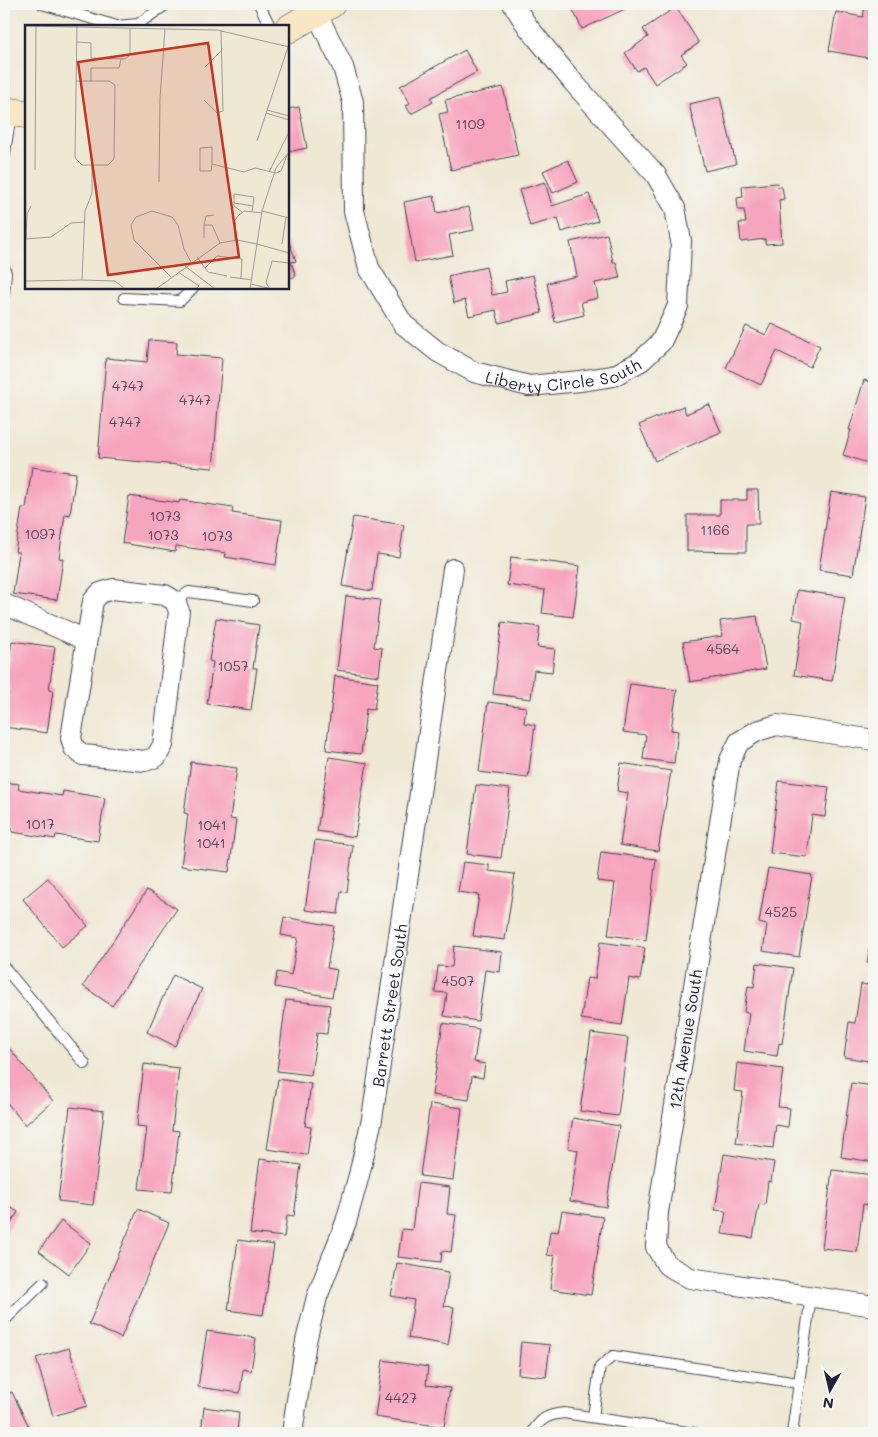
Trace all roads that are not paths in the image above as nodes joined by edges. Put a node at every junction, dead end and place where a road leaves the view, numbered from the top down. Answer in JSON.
{"nodes":[{"id":1,"x":42,"y":4,"type":"edge"},
{"id":2,"x":167,"y":4,"type":"edge"},
{"id":3,"x":260,"y":4,"type":"edge"},
{"id":4,"x":512,"y":4,"type":"edge"},
{"id":5,"x":324,"y":8,"type":"edge"},
{"id":6,"x":114,"y":25,"type":"edge"},
{"id":7,"x":128,"y":25,"type":"edge"},
{"id":8,"x":270,"y":25,"type":"edge"},
{"id":9,"x":289,"y":28,"type":"edge"},
{"id":10,"x":14,"y":112,"type":"edge"},
{"id":11,"x":4,"y":159,"type":"edge"},
{"id":12,"x":4,"y":267,"type":"edge"},
{"id":13,"x":191,"y":289,"type":"edge"},
{"id":14,"x":4,"y":294,"type":"edge"},
{"id":15,"x":124,"y":298,"type":"dead end"},
{"id":16,"x":453,"y":569,"type":"dead end"},
{"id":17,"x":175,"y":601,"type":"junction"},
{"id":18,"x":253,"y":601,"type":"dead end"},
{"id":19,"x":4,"y":604,"type":"edge"},
{"id":20,"x":86,"y":640,"type":"junction"},
{"id":21,"x":874,"y":740,"type":"edge"},
{"id":22,"x":4,"y":967,"type":"edge"},
{"id":23,"x":85,"y":1064,"type":"dead end"},
{"id":24,"x":43,"y":1283,"type":"dead end"},
{"id":25,"x":811,"y":1296,"type":"junction"},
{"id":26,"x":874,"y":1306,"type":"edge"},
{"id":27,"x":4,"y":1321,"type":"edge"},
{"id":28,"x":799,"y":1383,"type":"junction"},
{"id":29,"x":593,"y":1417,"type":"junction"},
{"id":30,"x":292,"y":1433,"type":"edge"},
{"id":31,"x":532,"y":1433,"type":"edge"},
{"id":32,"x":694,"y":1433,"type":"edge"},
{"id":33,"x":792,"y":1433,"type":"edge"}],
"edges":[{"from":1,"to":6,"type":"lane"},
{"from":2,"to":7,"type":"lane"},
{"from":3,"to":8,"type":"lane"},
{"from":4,"to":5,"type":"street","name":"Liberty Circle South"},
{"from":5,"to":9,"type":"main road"},
{"from":10,"to":11,"type":"lane"},
{"from":12,"to":14,"type":"lane"},
{"from":13,"to":15,"type":"lane"},
{"from":16,"to":30,"type":"street","name":"Barrett Street South"},
{"from":17,"to":18,"type":"lane"},
{"from":17,"to":20,"type":"street"},
{"from":17,"to":20,"type":"street"},
{"from":19,"to":20,"type":"street"},
{"from":21,"to":25,"type":"street","name":"12th Avenue South"},
{"from":22,"to":23,"type":"lane"},
{"from":24,"to":27,"type":"lane"},
{"from":25,"to":26,"type":"street","name":"12th Avenue South"},
{"from":25,"to":28,"type":"lane"},
{"from":28,"to":29,"type":"lane"},
{"from":28,"to":33,"type":"lane"},
{"from":29,"to":31,"type":"lane"},
{"from":29,"to":32,"type":"lane"}]}
